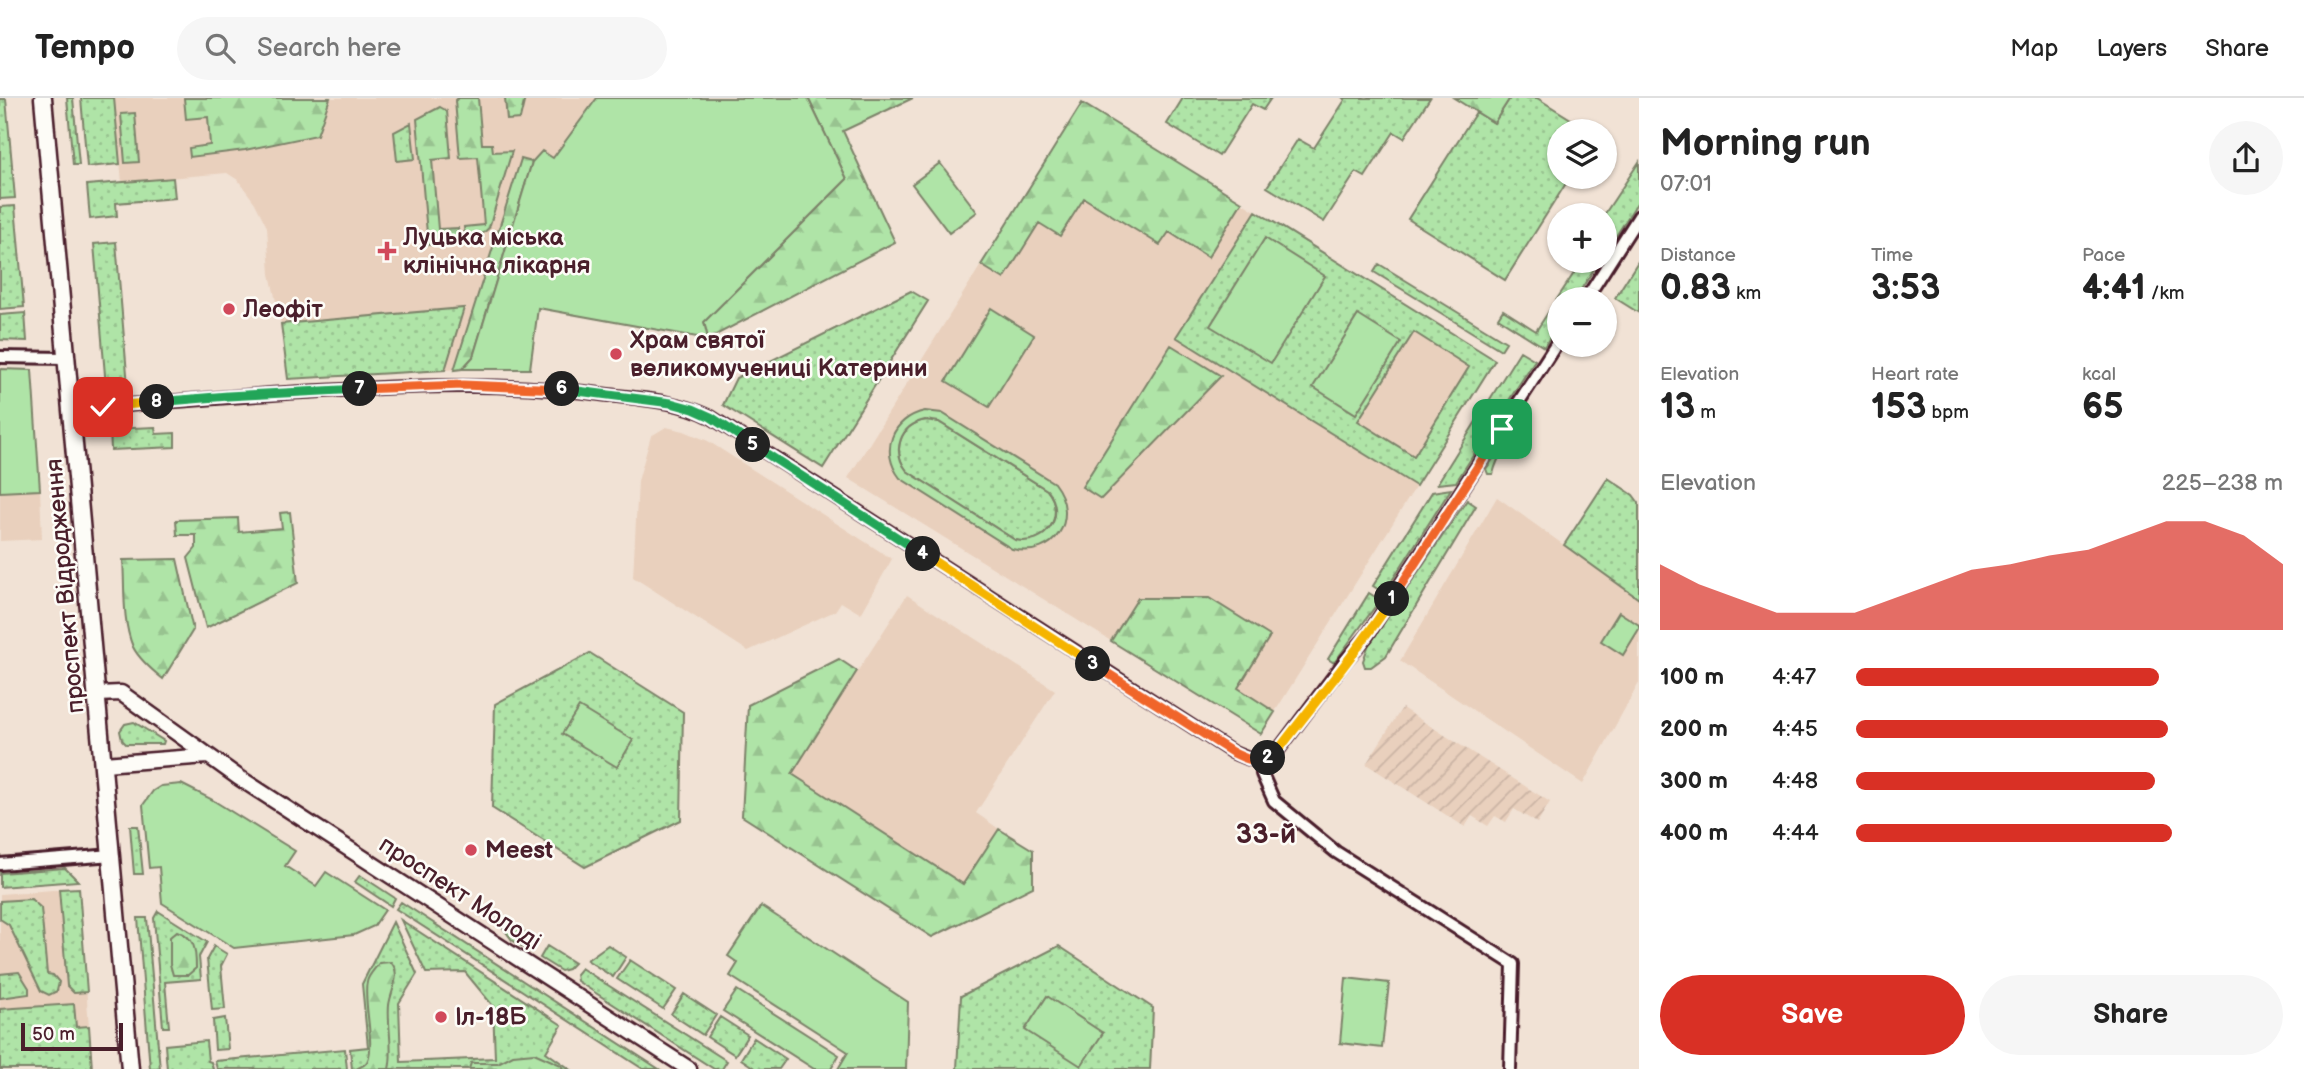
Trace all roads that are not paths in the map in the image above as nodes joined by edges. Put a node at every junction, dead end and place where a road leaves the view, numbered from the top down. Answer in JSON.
{"nodes":[{"id":1,"x":43,"y":98,"type":"edge"},
{"id":2,"x":1639,"y":216,"type":"edge"},
{"id":3,"x":1594,"y":287,"type":"edge"},
{"id":4,"x":1548,"y":357,"type":"edge"},
{"id":5,"x":0,"y":358,"type":"edge"},
{"id":6,"x":65,"y":358,"type":"junction"},
{"id":7,"x":71,"y":410,"type":"junction"},
{"id":8,"x":98,"y":694,"type":"junction"},
{"id":9,"x":206,"y":756,"type":"junction"},
{"id":10,"x":1261,"y":761,"type":"junction"},
{"id":11,"x":104,"y":764,"type":"junction"},
{"id":12,"x":112,"y":855,"type":"junction"},
{"id":13,"x":0,"y":864,"type":"edge"},
{"id":14,"x":130,"y":1069,"type":"edge"},
{"id":15,"x":689,"y":1069,"type":"edge"},
{"id":16,"x":1510,"y":1069,"type":"edge"}],
"edges":[{"from":1,"to":6,"type":"main road","name":"проспект Відродження"},
{"from":2,"to":3,"type":"street"},
{"from":4,"to":10,"type":"street"},
{"from":5,"to":6,"type":"street"},
{"from":6,"to":7,"type":"main road","name":"проспект Відродження"},
{"from":7,"to":8,"type":"main road","name":"проспект Відродження"},
{"from":7,"to":10,"type":"street"},
{"from":8,"to":9,"type":"street","name":"проспект Молоді"},
{"from":8,"to":11,"type":"main road","name":"проспект Відродження"},
{"from":9,"to":11,"type":"street"},
{"from":9,"to":15,"type":"street","name":"проспект Молоді"},
{"from":10,"to":16,"type":"street"},
{"from":11,"to":12,"type":"main road","name":"проспект Відродження"},
{"from":12,"to":13,"type":"street"},
{"from":12,"to":14,"type":"main road","name":"проспект Відродження"}]}
